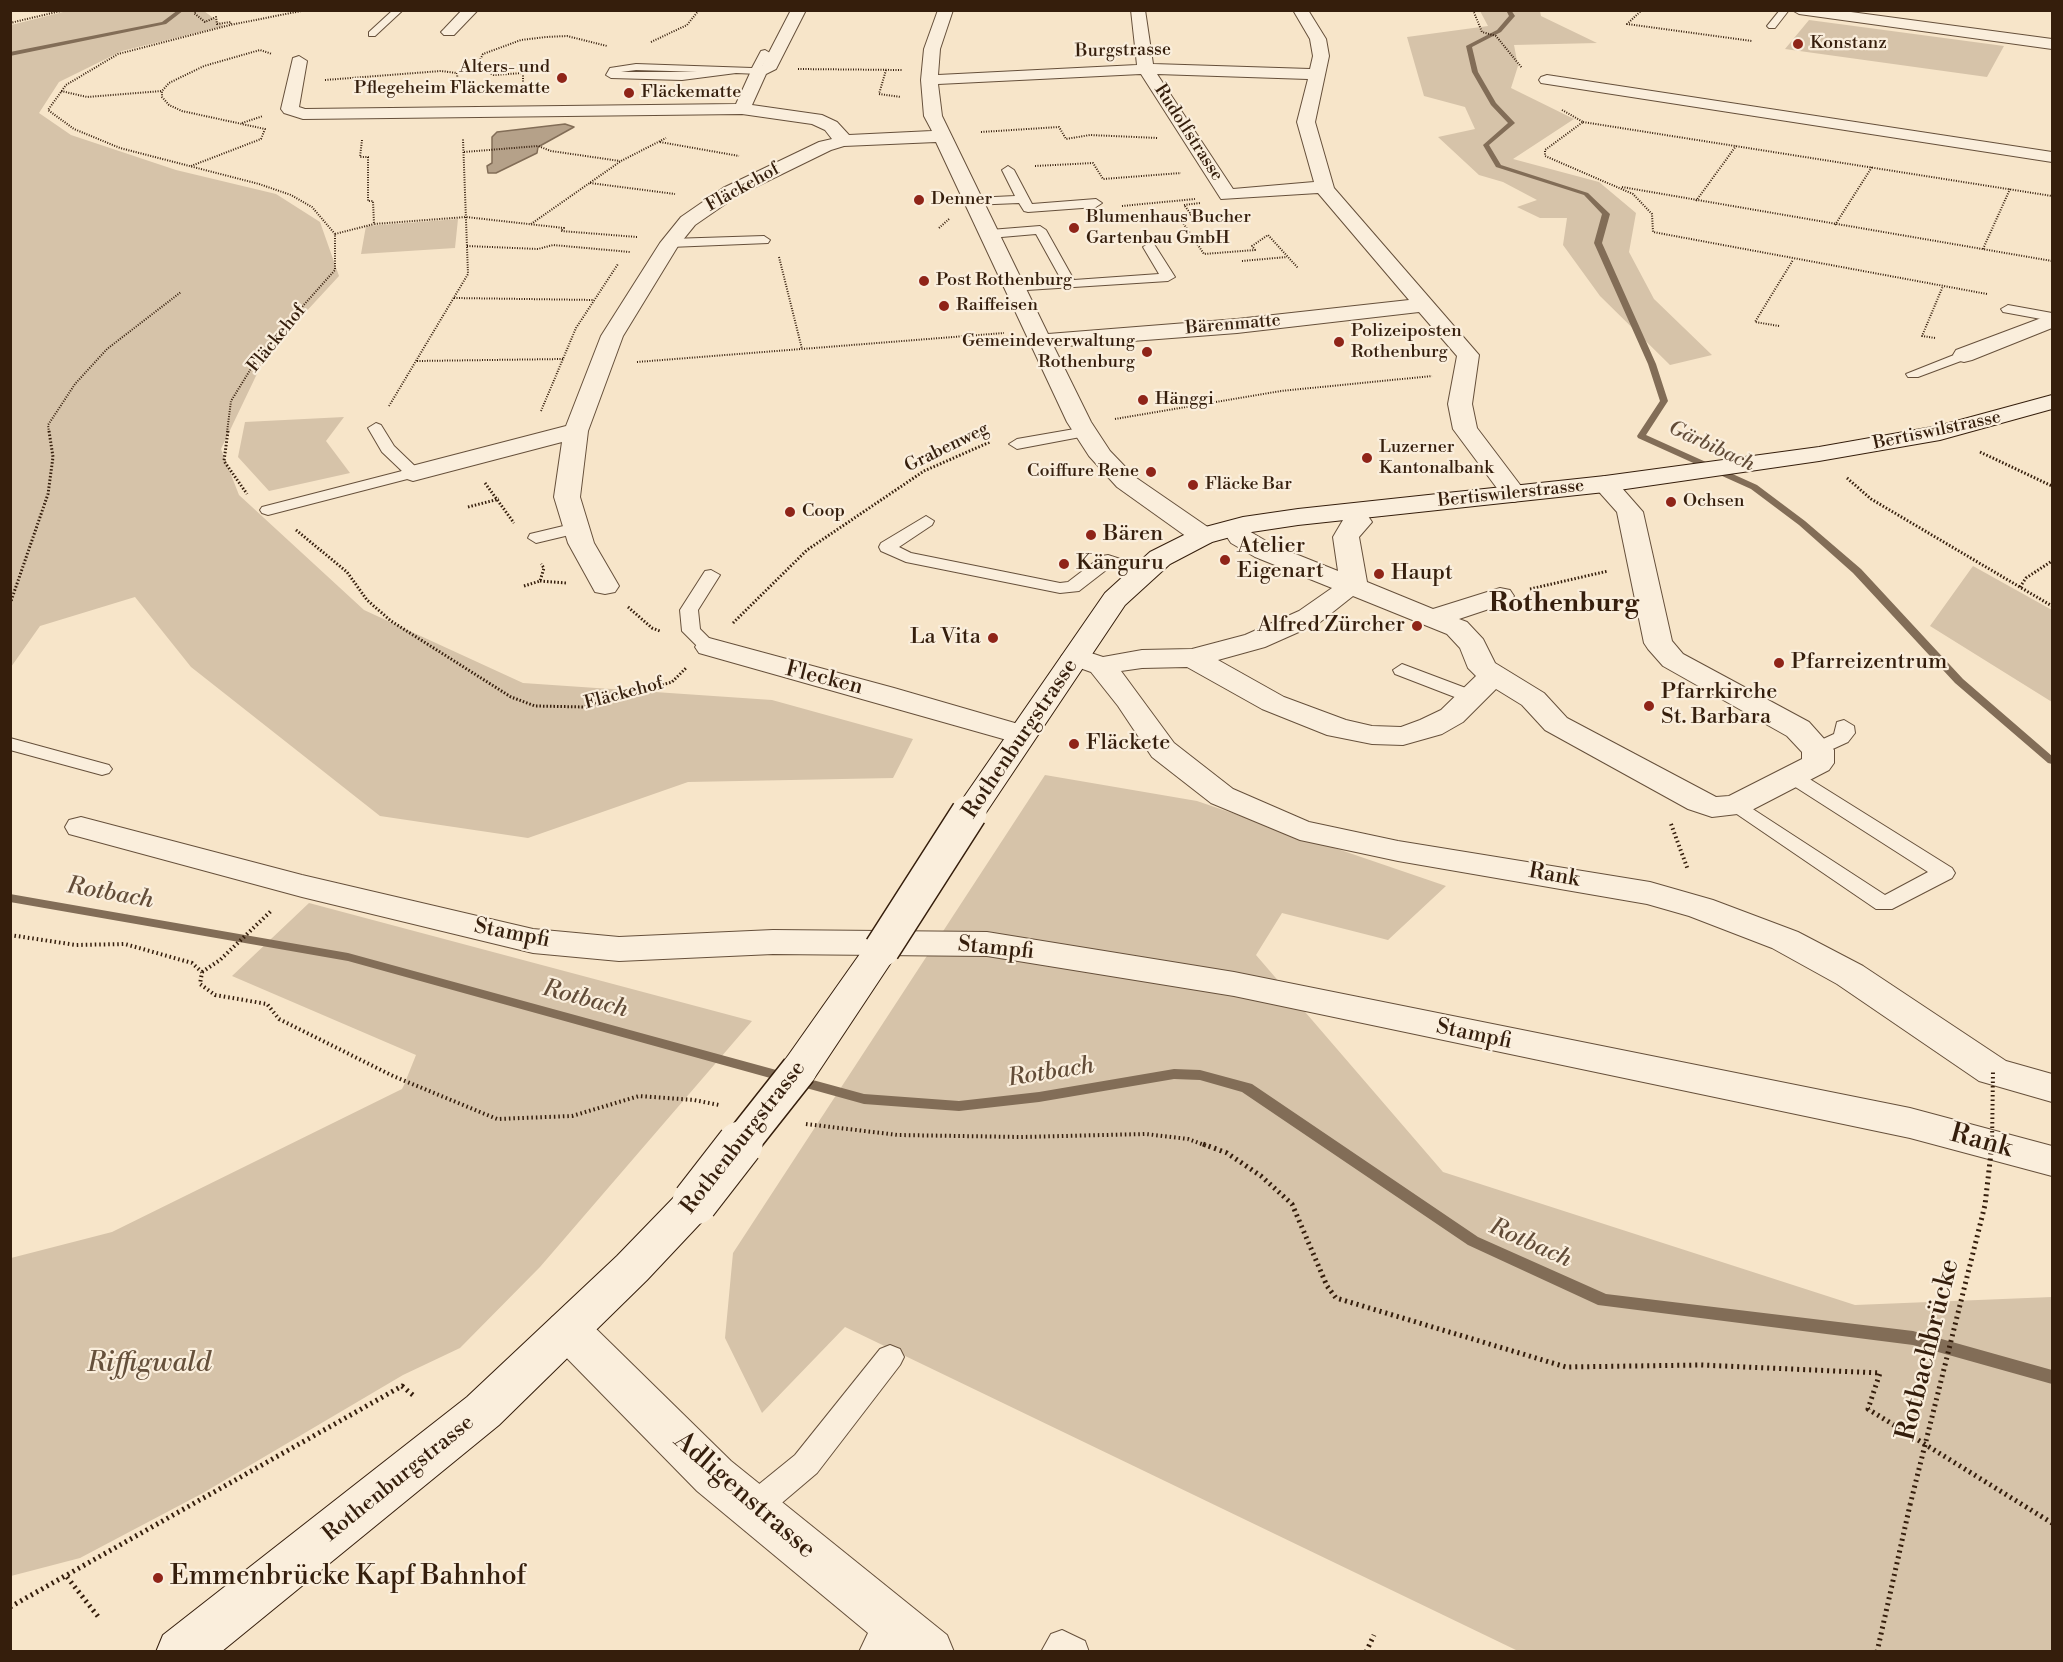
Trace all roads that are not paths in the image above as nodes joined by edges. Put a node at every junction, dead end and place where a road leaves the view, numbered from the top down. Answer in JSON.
{"nodes":[{"id":1,"x":399,"y":10,"type":"edge"},
{"id":2,"x":471,"y":10,"type":"edge"},
{"id":3,"x":799,"y":10,"type":"edge"},
{"id":4,"x":946,"y":10,"type":"edge"},
{"id":5,"x":1138,"y":10,"type":"edge"},
{"id":6,"x":1300,"y":10,"type":"edge"},
{"id":7,"x":1785,"y":10,"type":"edge"},
{"id":8,"x":1799,"y":10,"type":"edge"},
{"id":9,"x":1772,"y":26,"type":"dead end"},
{"id":10,"x":449,"y":32,"type":"dead end"},
{"id":11,"x":372,"y":34,"type":"dead end"},
{"id":12,"x":2052,"y":44,"type":"edge"},
{"id":13,"x":299,"y":61,"type":"road end"},
{"id":14,"x":764,"y":64,"type":"junction"},
{"id":15,"x":1146,"y":69,"type":"junction"},
{"id":16,"x":738,"y":70,"type":"junction"},
{"id":17,"x":1317,"y":74,"type":"junction"},
{"id":18,"x":929,"y":80,"type":"junction"},
{"id":19,"x":1547,"y":80,"type":"dead end"},
{"id":20,"x":742,"y":109,"type":"junction"},
{"id":21,"x":942,"y":136,"type":"junction"},
{"id":22,"x":844,"y":141,"type":"junction"},
{"id":23,"x":2052,"y":157,"type":"edge"},
{"id":24,"x":1008,"y":170,"type":"road end"},
{"id":25,"x":1326,"y":189,"type":"junction"},
{"id":26,"x":1023,"y":199,"type":"junction"},
{"id":27,"x":974,"y":202,"type":"junction"},
{"id":28,"x":1096,"y":203,"type":"dead end"},
{"id":29,"x":990,"y":234,"type":"junction"},
{"id":30,"x":764,"y":240,"type":"dead end"},
{"id":31,"x":670,"y":243,"type":"junction"},
{"id":32,"x":1149,"y":247,"type":"dead end"},
{"id":33,"x":1070,"y":284,"type":"junction"},
{"id":34,"x":1016,"y":288,"type":"junction"},
{"id":35,"x":1425,"y":305,"type":"junction"},
{"id":36,"x":2008,"y":309,"type":"dead end"},
{"id":37,"x":2052,"y":319,"type":"edge"},
{"id":38,"x":1041,"y":341,"type":"junction"},
{"id":39,"x":1964,"y":354,"type":"joint"},
{"id":40,"x":1913,"y":374,"type":"dead end"},
{"id":41,"x":2052,"y":402,"type":"edge"},
{"id":42,"x":1096,"y":426,"type":"junction"},
{"id":43,"x":376,"y":428,"type":"road end"},
{"id":44,"x":576,"y":431,"type":"junction"},
{"id":45,"x":1017,"y":444,"type":"dead end"},
{"id":46,"x":1815,"y":455,"type":"joint"},
{"id":47,"x":413,"y":473,"type":"junction"},
{"id":48,"x":1605,"y":484,"type":"junction"},
{"id":49,"x":1514,"y":494,"type":"junction"},
{"id":50,"x":268,"y":510,"type":"road end"},
{"id":51,"x":926,"y":521,"type":"dead end"},
{"id":52,"x":1348,"y":526,"type":"dead end"},
{"id":53,"x":576,"y":528,"type":"junction"},
{"id":54,"x":1203,"y":536,"type":"junction"},
{"id":55,"x":536,"y":538,"type":"dead end"},
{"id":56,"x":1251,"y":542,"type":"dead end"},
{"id":57,"x":1142,"y":572,"type":"junction"},
{"id":58,"x":711,"y":575,"type":"dead end"},
{"id":59,"x":605,"y":586,"type":"road end"},
{"id":60,"x":1348,"y":591,"type":"junction"},
{"id":61,"x":1500,"y":596,"type":"road end"},
{"id":62,"x":1433,"y":618,"type":"junction"},
{"id":63,"x":718,"y":638,"type":"joint"},
{"id":64,"x":1193,"y":658,"type":"junction"},
{"id":65,"x":1089,"y":661,"type":"junction"},
{"id":66,"x":1402,"y":670,"type":"dead end"},
{"id":67,"x":1483,"y":680,"type":"junction"},
{"id":68,"x":1844,"y":726,"type":"dead end"},
{"id":69,"x":10,"y":744,"type":"edge"},
{"id":70,"x":1013,"y":746,"type":"junction"},
{"id":71,"x":1817,"y":748,"type":"junction"},
{"id":72,"x":102,"y":769,"type":"dead end"},
{"id":73,"x":1793,"y":777,"type":"junction"},
{"id":74,"x":1735,"y":806,"type":"junction"},
{"id":75,"x":75,"y":826,"type":"dead end"},
{"id":76,"x":2052,"y":1088,"type":"edge"},
{"id":77,"x":1910,"y":1123,"type":"joint"},
{"id":78,"x":2052,"y":1161,"type":"edge"},
{"id":79,"x":568,"y":1330,"type":"junction"},
{"id":80,"x":890,"y":1357,"type":"dead end"},
{"id":81,"x":753,"y":1508,"type":"junction"},
{"id":82,"x":906,"y":1645,"type":"edge"},
{"id":83,"x":181,"y":1652,"type":"edge"},
{"id":84,"x":1057,"y":1652,"type":"edge"},
{"id":85,"x":1073,"y":1652,"type":"edge"}],
"edges":[{"from":1,"to":11,"type":"lane"},
{"from":2,"to":10,"type":"street"},
{"from":3,"to":14,"type":"street"},
{"from":4,"to":18,"type":"street"},
{"from":5,"to":15,"type":"street","name":"Rudolfstrasse"},
{"from":6,"to":17,"type":"street"},
{"from":7,"to":9,"type":"lane"},
{"from":8,"to":12,"type":"street"},
{"from":13,"to":20,"type":"street"},
{"from":14,"to":16,"type":"lane"},
{"from":14,"to":20,"type":"street"},
{"from":15,"to":17,"type":"street","name":"Burgstrasse"},
{"from":15,"to":18,"type":"street","name":"Burgstrasse"},
{"from":15,"to":25,"type":"street","name":"Rudolfstrasse"},
{"from":16,"to":16,"type":"lane"},
{"from":17,"to":25,"type":"street"},
{"from":18,"to":21,"type":"street"},
{"from":19,"to":23,"type":"street"},
{"from":20,"to":22,"type":"street"},
{"from":21,"to":22,"type":"street","name":"Fläckehof"},
{"from":21,"to":27,"type":"street"},
{"from":22,"to":31,"type":"street","name":"Fläckehof"},
{"from":24,"to":26,"type":"lane"},
{"from":25,"to":35,"type":"street"},
{"from":26,"to":27,"type":"lane"},
{"from":26,"to":28,"type":"lane"},
{"from":27,"to":29,"type":"street"},
{"from":29,"to":33,"type":"lane"},
{"from":29,"to":34,"type":"street"},
{"from":30,"to":31,"type":"lane"},
{"from":31,"to":44,"type":"street","name":"Fläckehof"},
{"from":32,"to":33,"type":"lane"},
{"from":33,"to":34,"type":"lane"},
{"from":34,"to":38,"type":"street"},
{"from":35,"to":38,"type":"street","name":"Bärenmatte"},
{"from":35,"to":49,"type":"street"},
{"from":36,"to":37,"type":"lane"},
{"from":37,"to":39,"type":"street"},
{"from":38,"to":42,"type":"street"},
{"from":39,"to":40,"type":"lane"},
{"from":41,"to":46,"type":"street","name":"Bertiswilstrasse"},
{"from":42,"to":45,"type":"lane"},
{"from":42,"to":54,"type":"street"},
{"from":43,"to":47,"type":"lane"},
{"from":44,"to":47,"type":"street"},
{"from":44,"to":53,"type":"street","name":"Fläckehof"},
{"from":46,"to":48,"type":"street","name":"Bertiswilerstrasse"},
{"from":47,"to":50,"type":"lane"},
{"from":48,"to":49,"type":"street","name":"Bertiswilerstrasse"},
{"from":48,"to":71,"type":"street"},
{"from":49,"to":54,"type":"street","name":"Bertiswilerstrasse"},
{"from":51,"to":57,"type":"lane"},
{"from":52,"to":60,"type":"street"},
{"from":53,"to":55,"type":"lane"},
{"from":53,"to":59,"type":"street","name":"Fläckehof"},
{"from":54,"to":57,"type":"street","name":"Rothenburgstrasse"},
{"from":56,"to":60,"type":"street"},
{"from":57,"to":65,"type":"street","name":"Rothenburgstrasse"},
{"from":58,"to":63,"type":"lane"},
{"from":60,"to":62,"type":"street"},
{"from":60,"to":64,"type":"street"},
{"from":61,"to":62,"type":"street"},
{"from":62,"to":67,"type":"street"},
{"from":63,"to":70,"type":"street","name":"Flecken"},
{"from":64,"to":65,"type":"street"},
{"from":64,"to":67,"type":"street"},
{"from":65,"to":70,"type":"street","name":"Rothenburgstrasse"},
{"from":65,"to":76,"type":"street","name":"Rank"},
{"from":66,"to":67,"type":"lane"},
{"from":67,"to":74,"type":"street"},
{"from":68,"to":71,"type":"lane"},
{"from":69,"to":72,"type":"lane"},
{"from":70,"to":79,"type":"street","name":"Rothenburgstrasse","bridge":true},
{"from":71,"to":73,"type":"street"},
{"from":73,"to":74,"type":"street"},
{"from":73,"to":74,"type":"lane"},
{"from":75,"to":77,"type":"street","name":"Stampfi"},
{"from":77,"to":78,"type":"street","name":"Rank"},
{"from":79,"to":81,"type":"street","name":"Adligenstrasse"},
{"from":79,"to":83,"type":"street","name":"Rothenburgstrasse"},
{"from":80,"to":81,"type":"lane"},
{"from":81,"to":82,"type":"street","name":"Adligenstrasse"},
{"from":84,"to":85,"type":"lane"}]}
